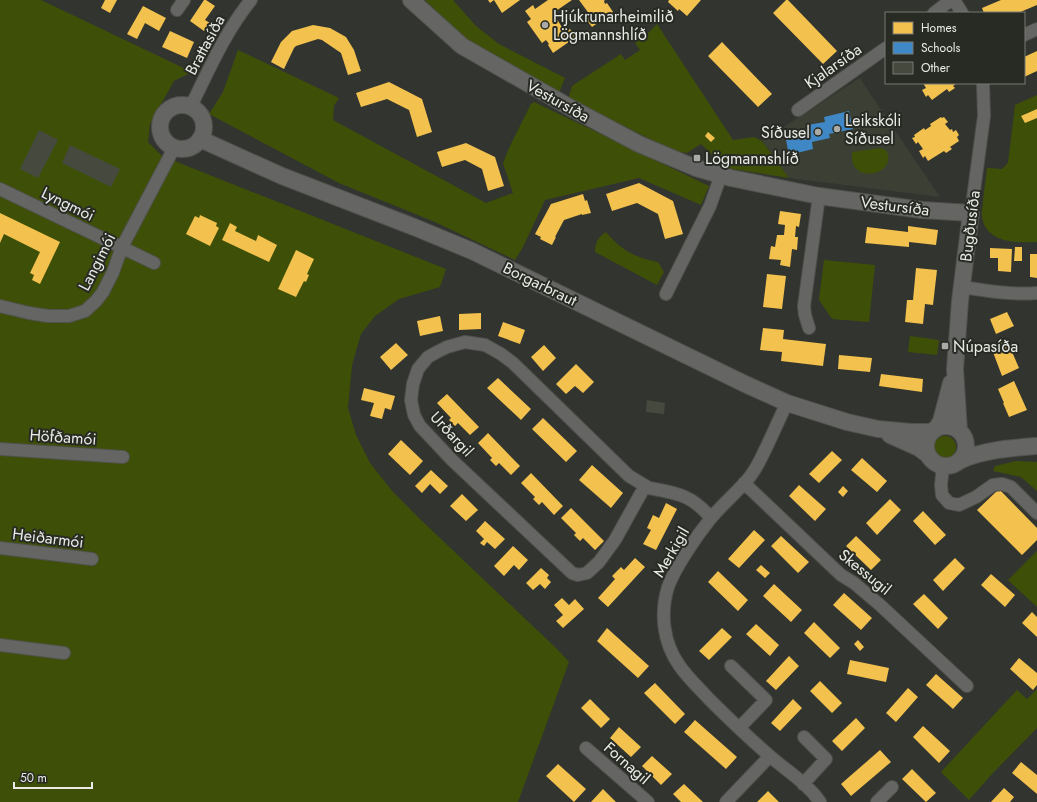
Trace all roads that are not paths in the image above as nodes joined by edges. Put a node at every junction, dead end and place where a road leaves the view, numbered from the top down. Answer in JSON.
{"nodes":[{"id":1,"x":251,"y":0,"type":"edge"},
{"id":2,"x":411,"y":0,"type":"edge"},
{"id":3,"x":953,"y":0,"type":"edge"},
{"id":4,"x":935,"y":12,"type":"edge"},
{"id":5,"x":961,"y":12,"type":"edge"},
{"id":6,"x":1037,"y":29,"type":"edge"},
{"id":7,"x":1025,"y":35,"type":"edge"},
{"id":8,"x":885,"y":49,"type":"edge"},
{"id":9,"x":983,"y":84,"type":"edge"},
{"id":10,"x":191,"y":106,"type":"junction"},
{"id":11,"x":798,"y":110,"type":"dead end"},
{"id":12,"x":200,"y":139,"type":"junction"},
{"id":13,"x":174,"y":148,"type":"junction"},
{"id":14,"x":721,"y":175,"type":"junction"},
{"id":15,"x":0,"y":189,"type":"edge"},
{"id":16,"x":819,"y":196,"type":"junction"},
{"id":17,"x":971,"y":213,"type":"junction"},
{"id":18,"x":122,"y":247,"type":"junction"},
{"id":19,"x":154,"y":263,"type":"dead end"},
{"id":20,"x":962,"y":287,"type":"junction"},
{"id":21,"x":1037,"y":293,"type":"edge"},
{"id":22,"x":666,"y":294,"type":"dead end"},
{"id":23,"x":0,"y":306,"type":"edge"},
{"id":24,"x":809,"y":328,"type":"dead end"},
{"id":25,"x":955,"y":369,"type":"junction"},
{"id":26,"x":787,"y":403,"type":"junction"},
{"id":27,"x":878,"y":429,"type":"junction"},
{"id":28,"x":935,"y":430,"type":"junction"},
{"id":29,"x":961,"y":434,"type":"junction"},
{"id":30,"x":1031,"y":446,"type":"edge"},
{"id":31,"x":0,"y":449,"type":"edge"},
{"id":32,"x":927,"y":454,"type":"junction"},
{"id":33,"x":123,"y":457,"type":"dead end"},
{"id":34,"x":959,"y":461,"type":"junction"},
{"id":35,"x":943,"y":466,"type":"junction"},
{"id":36,"x":744,"y":484,"type":"junction"},
{"id":37,"x":645,"y":486,"type":"junction"},
{"id":38,"x":1037,"y":512,"type":"edge"},
{"id":39,"x":711,"y":518,"type":"junction"},
{"id":40,"x":0,"y":548,"type":"edge"},
{"id":41,"x":92,"y":559,"type":"dead end"},
{"id":42,"x":0,"y":645,"type":"edge"},
{"id":43,"x":64,"y":653,"type":"dead end"},
{"id":44,"x":731,"y":666,"type":"dead end"},
{"id":45,"x":967,"y":686,"type":"dead end"},
{"id":46,"x":739,"y":728,"type":"junction"},
{"id":47,"x":804,"y":736,"type":"dead end"},
{"id":48,"x":586,"y":748,"type":"dead end"},
{"id":49,"x":770,"y":756,"type":"junction"},
{"id":50,"x":803,"y":784,"type":"junction"},
{"id":51,"x":892,"y":787,"type":"dead end"},
{"id":52,"x":648,"y":802,"type":"edge"},
{"id":53,"x":726,"y":802,"type":"edge"},
{"id":54,"x":820,"y":802,"type":"edge"},
{"id":55,"x":877,"y":802,"type":"edge"}],
"edges":[{"from":1,"to":10,"type":"street","name":"Brattasíða"},
{"from":2,"to":14,"type":"street","name":"Vestursíða"},
{"from":3,"to":4,"type":"street"},
{"from":3,"to":5,"type":"street"},
{"from":6,"to":7,"type":"street"},
{"from":8,"to":11,"type":"street","name":"Kjalarsíða"},
{"from":9,"to":17,"type":"street","name":"Bugðusíða"},
{"from":10,"to":12,"type":"street"},
{"from":10,"to":13,"type":"street"},
{"from":12,"to":13,"type":"street"},
{"from":12,"to":26,"type":"street","name":"Borgarbraut"},
{"from":13,"to":18,"type":"street","name":"Langimói"},
{"from":14,"to":16,"type":"street","name":"Vestursíða"},
{"from":14,"to":22,"type":"street"},
{"from":15,"to":18,"type":"street","name":"Lyngmói"},
{"from":16,"to":17,"type":"street","name":"Vestursíða"},
{"from":16,"to":24,"type":"street"},
{"from":17,"to":20,"type":"street","name":"Bugðusíða"},
{"from":18,"to":19,"type":"street","name":"Lyngmói"},
{"from":18,"to":23,"type":"street","name":"Langimói"},
{"from":20,"to":21,"type":"street"},
{"from":20,"to":25,"type":"street","name":"Bugðusíða"},
{"from":25,"to":28,"type":"street","name":"Bugðusíða"},
{"from":25,"to":29,"type":"street","name":"Bugðusíða"},
{"from":26,"to":27,"type":"street","name":"Borgarbraut"},
{"from":26,"to":36,"type":"street","name":"Merkigil"},
{"from":27,"to":28,"type":"street","name":"Borgarbraut"},
{"from":27,"to":32,"type":"street","name":"Borgarbraut"},
{"from":28,"to":29,"type":"street"},
{"from":28,"to":32,"type":"street"},
{"from":29,"to":30,"type":"street"},
{"from":29,"to":34,"type":"street"},
{"from":30,"to":34,"type":"street"},
{"from":31,"to":33,"type":"street","name":"Höfðamói"},
{"from":32,"to":35,"type":"street"},
{"from":34,"to":35,"type":"street"},
{"from":35,"to":38,"type":"street"},
{"from":36,"to":39,"type":"street","name":"Merkigil"},
{"from":36,"to":45,"type":"street","name":"Skessugil"},
{"from":37,"to":37,"type":"street","name":"Urðargil"},
{"from":37,"to":39,"type":"street","name":"Urðargil"},
{"from":39,"to":46,"type":"street","name":"Merkigil"},
{"from":40,"to":41,"type":"street","name":"Heiðarmói"},
{"from":42,"to":43,"type":"street"},
{"from":44,"to":46,"type":"street"},
{"from":46,"to":49,"type":"street","name":"Merkigil"},
{"from":47,"to":50,"type":"street"},
{"from":48,"to":52,"type":"street","name":"Fornagil"},
{"from":49,"to":50,"type":"street","name":"Merkigil"},
{"from":49,"to":53,"type":"street"},
{"from":50,"to":54,"type":"street","name":"Merkigil"},
{"from":51,"to":55,"type":"street"}]}
